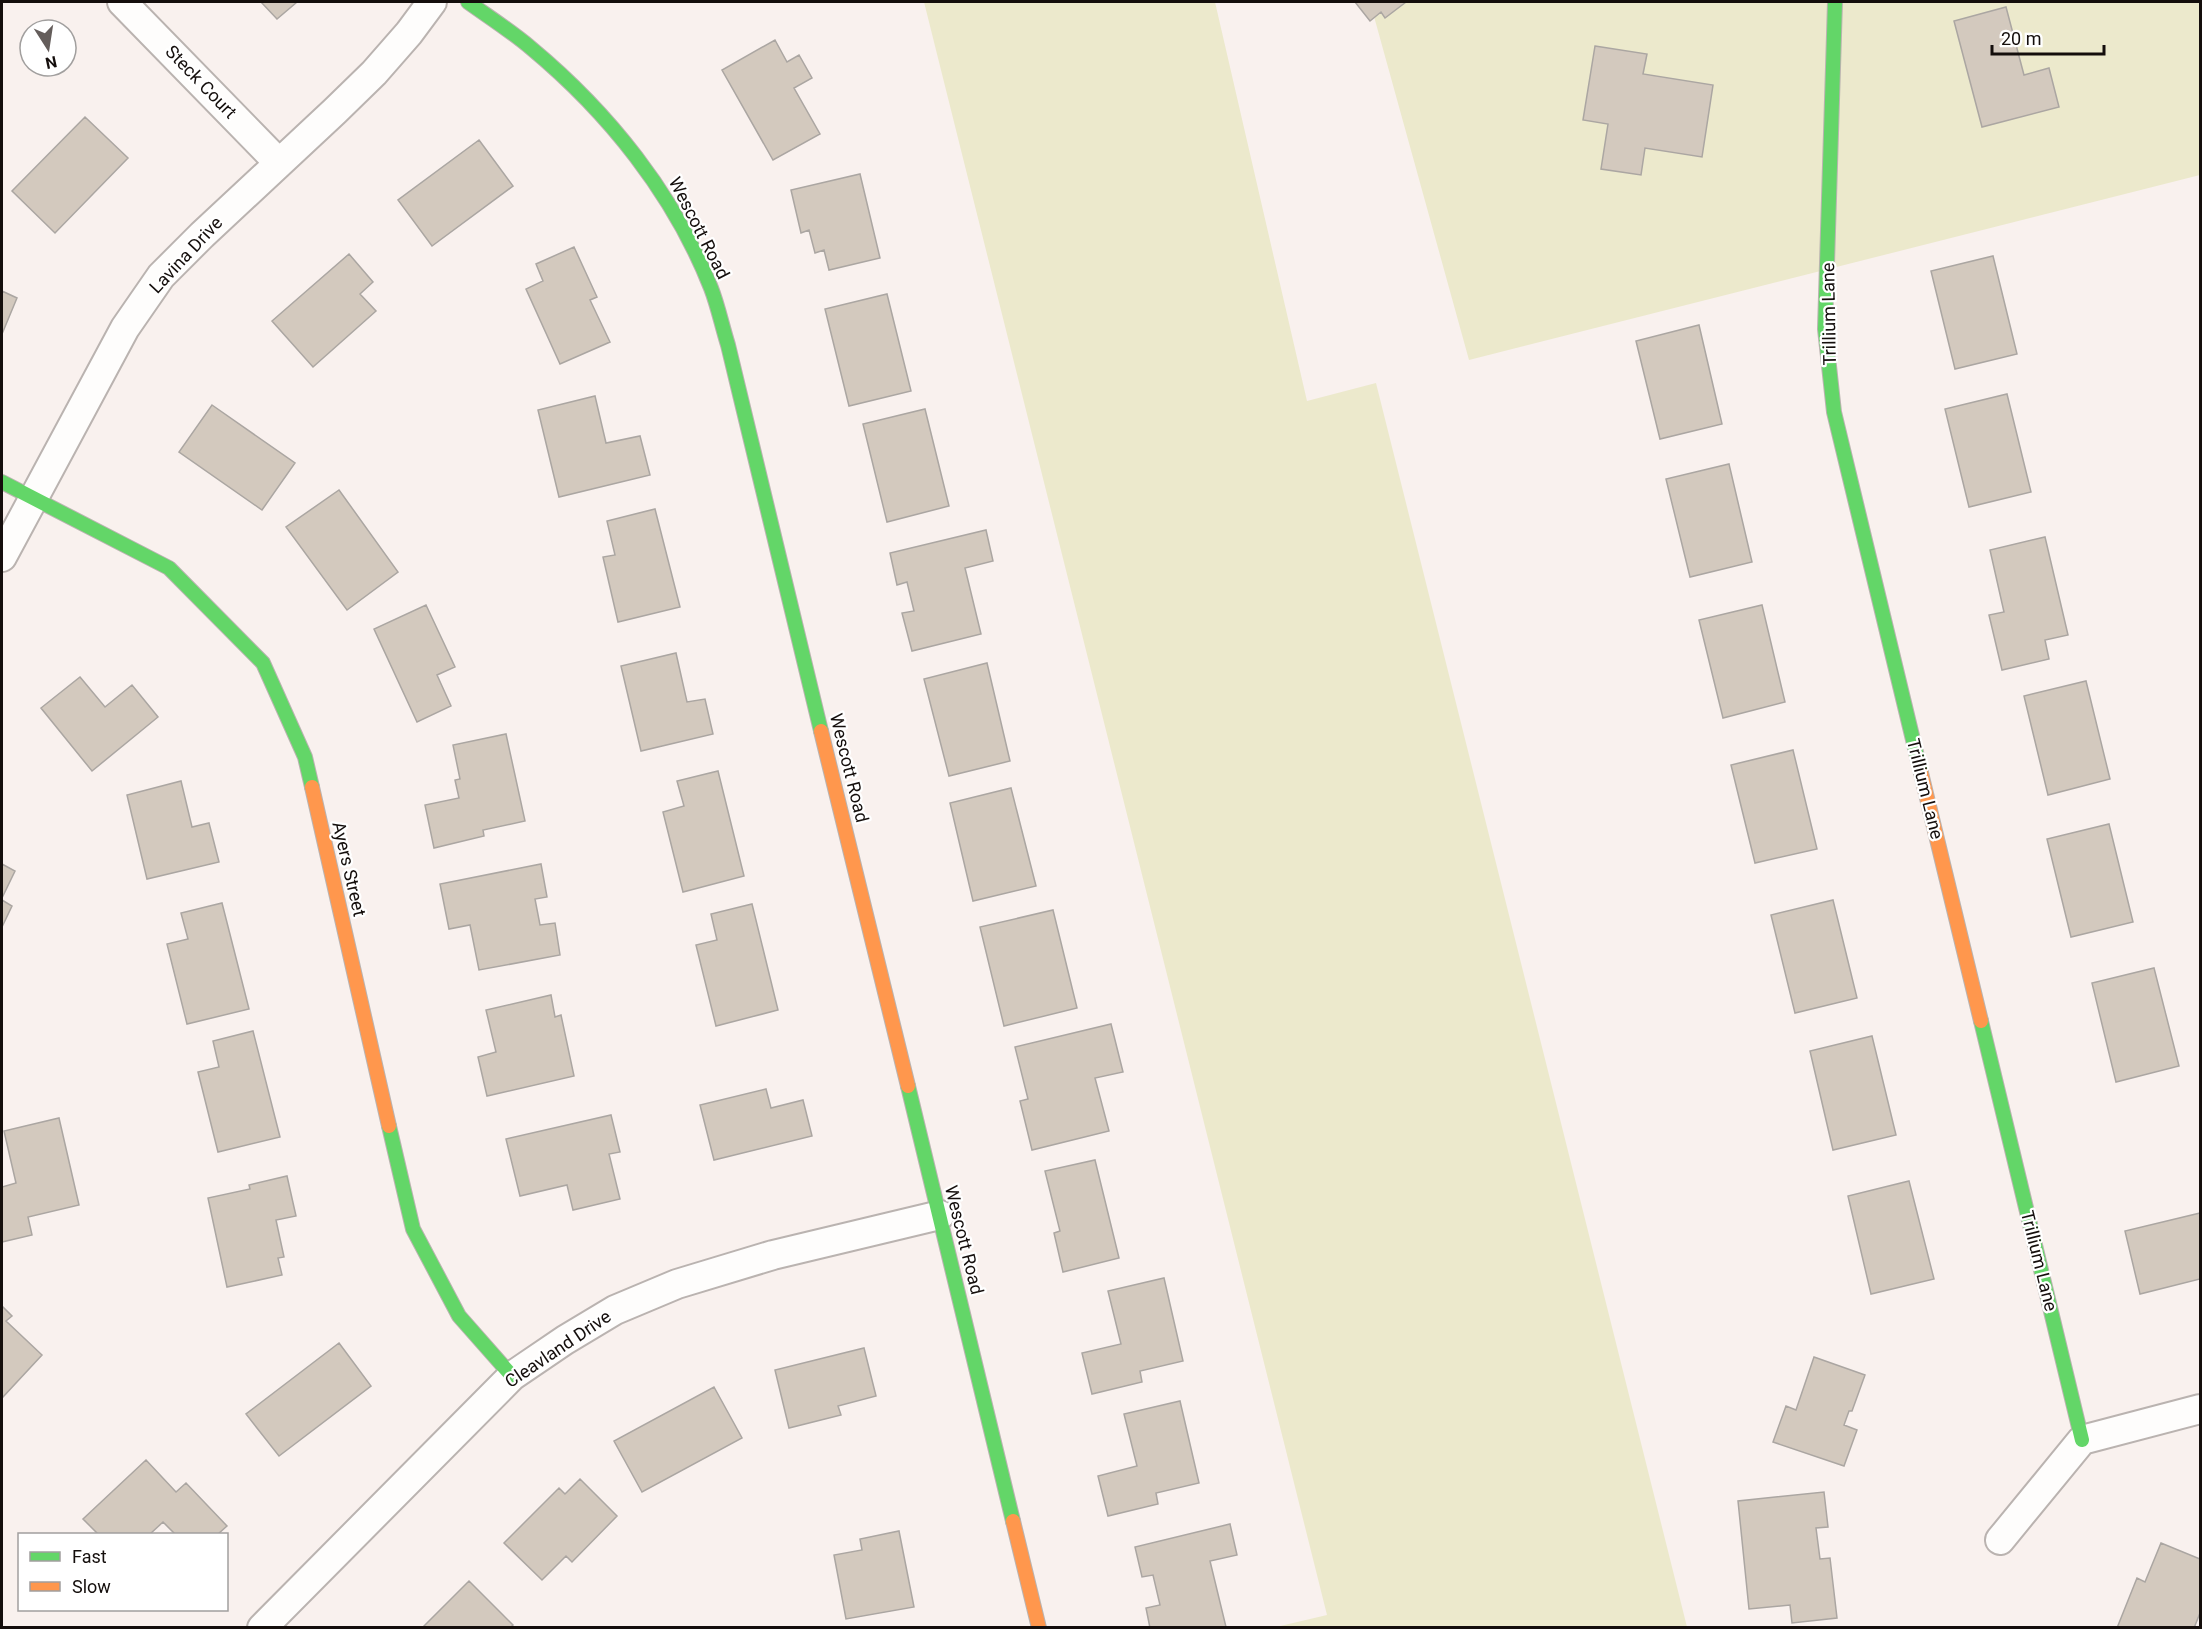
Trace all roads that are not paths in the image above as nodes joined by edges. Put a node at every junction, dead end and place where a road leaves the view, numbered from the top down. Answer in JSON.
{"nodes":[{"id":1,"x":122,"y":2,"type":"edge"},
{"id":2,"x":432,"y":2,"type":"edge"},
{"id":3,"x":468,"y":2,"type":"edge"},
{"id":4,"x":1835,"y":2,"type":"edge"},
{"id":5,"x":279,"y":163,"type":"junction"},
{"id":6,"x":2,"y":482,"type":"edge"},
{"id":7,"x":32,"y":498,"type":"junction"},
{"id":8,"x":2,"y":557,"type":"edge"},
{"id":9,"x":939,"y":1215,"type":"junction"},
{"id":10,"x":512,"y":1376,"type":"junction"},
{"id":11,"x":2200,"y":1409,"type":"edge"},
{"id":12,"x":2082,"y":1440,"type":"junction"},
{"id":13,"x":2000,"y":1540,"type":"dead end"},
{"id":14,"x":262,"y":1628,"type":"edge"},
{"id":15,"x":1039,"y":1628,"type":"edge"}],
"edges":[{"from":1,"to":5,"type":"street","name":"Steck Court"},
{"from":2,"to":5,"type":"street","name":"Lavina Drive"},
{"from":3,"to":9,"type":"street","name":"Wescott Road"},
{"from":4,"to":12,"type":"street","name":"Trillium Lane"},
{"from":5,"to":7,"type":"street","name":"Lavina Drive"},
{"from":6,"to":7,"type":"street","name":"Ayers Street"},
{"from":7,"to":8,"type":"street","name":"Lavina Drive"},
{"from":7,"to":10,"type":"street","name":"Ayers Street"},
{"from":9,"to":10,"type":"street","name":"Cleavland Drive"},
{"from":9,"to":15,"type":"street","name":"Wescott Road"},
{"from":10,"to":14,"type":"street","name":"Cleavland Drive"},
{"from":11,"to":12,"type":"street"},
{"from":12,"to":13,"type":"street"}]}
